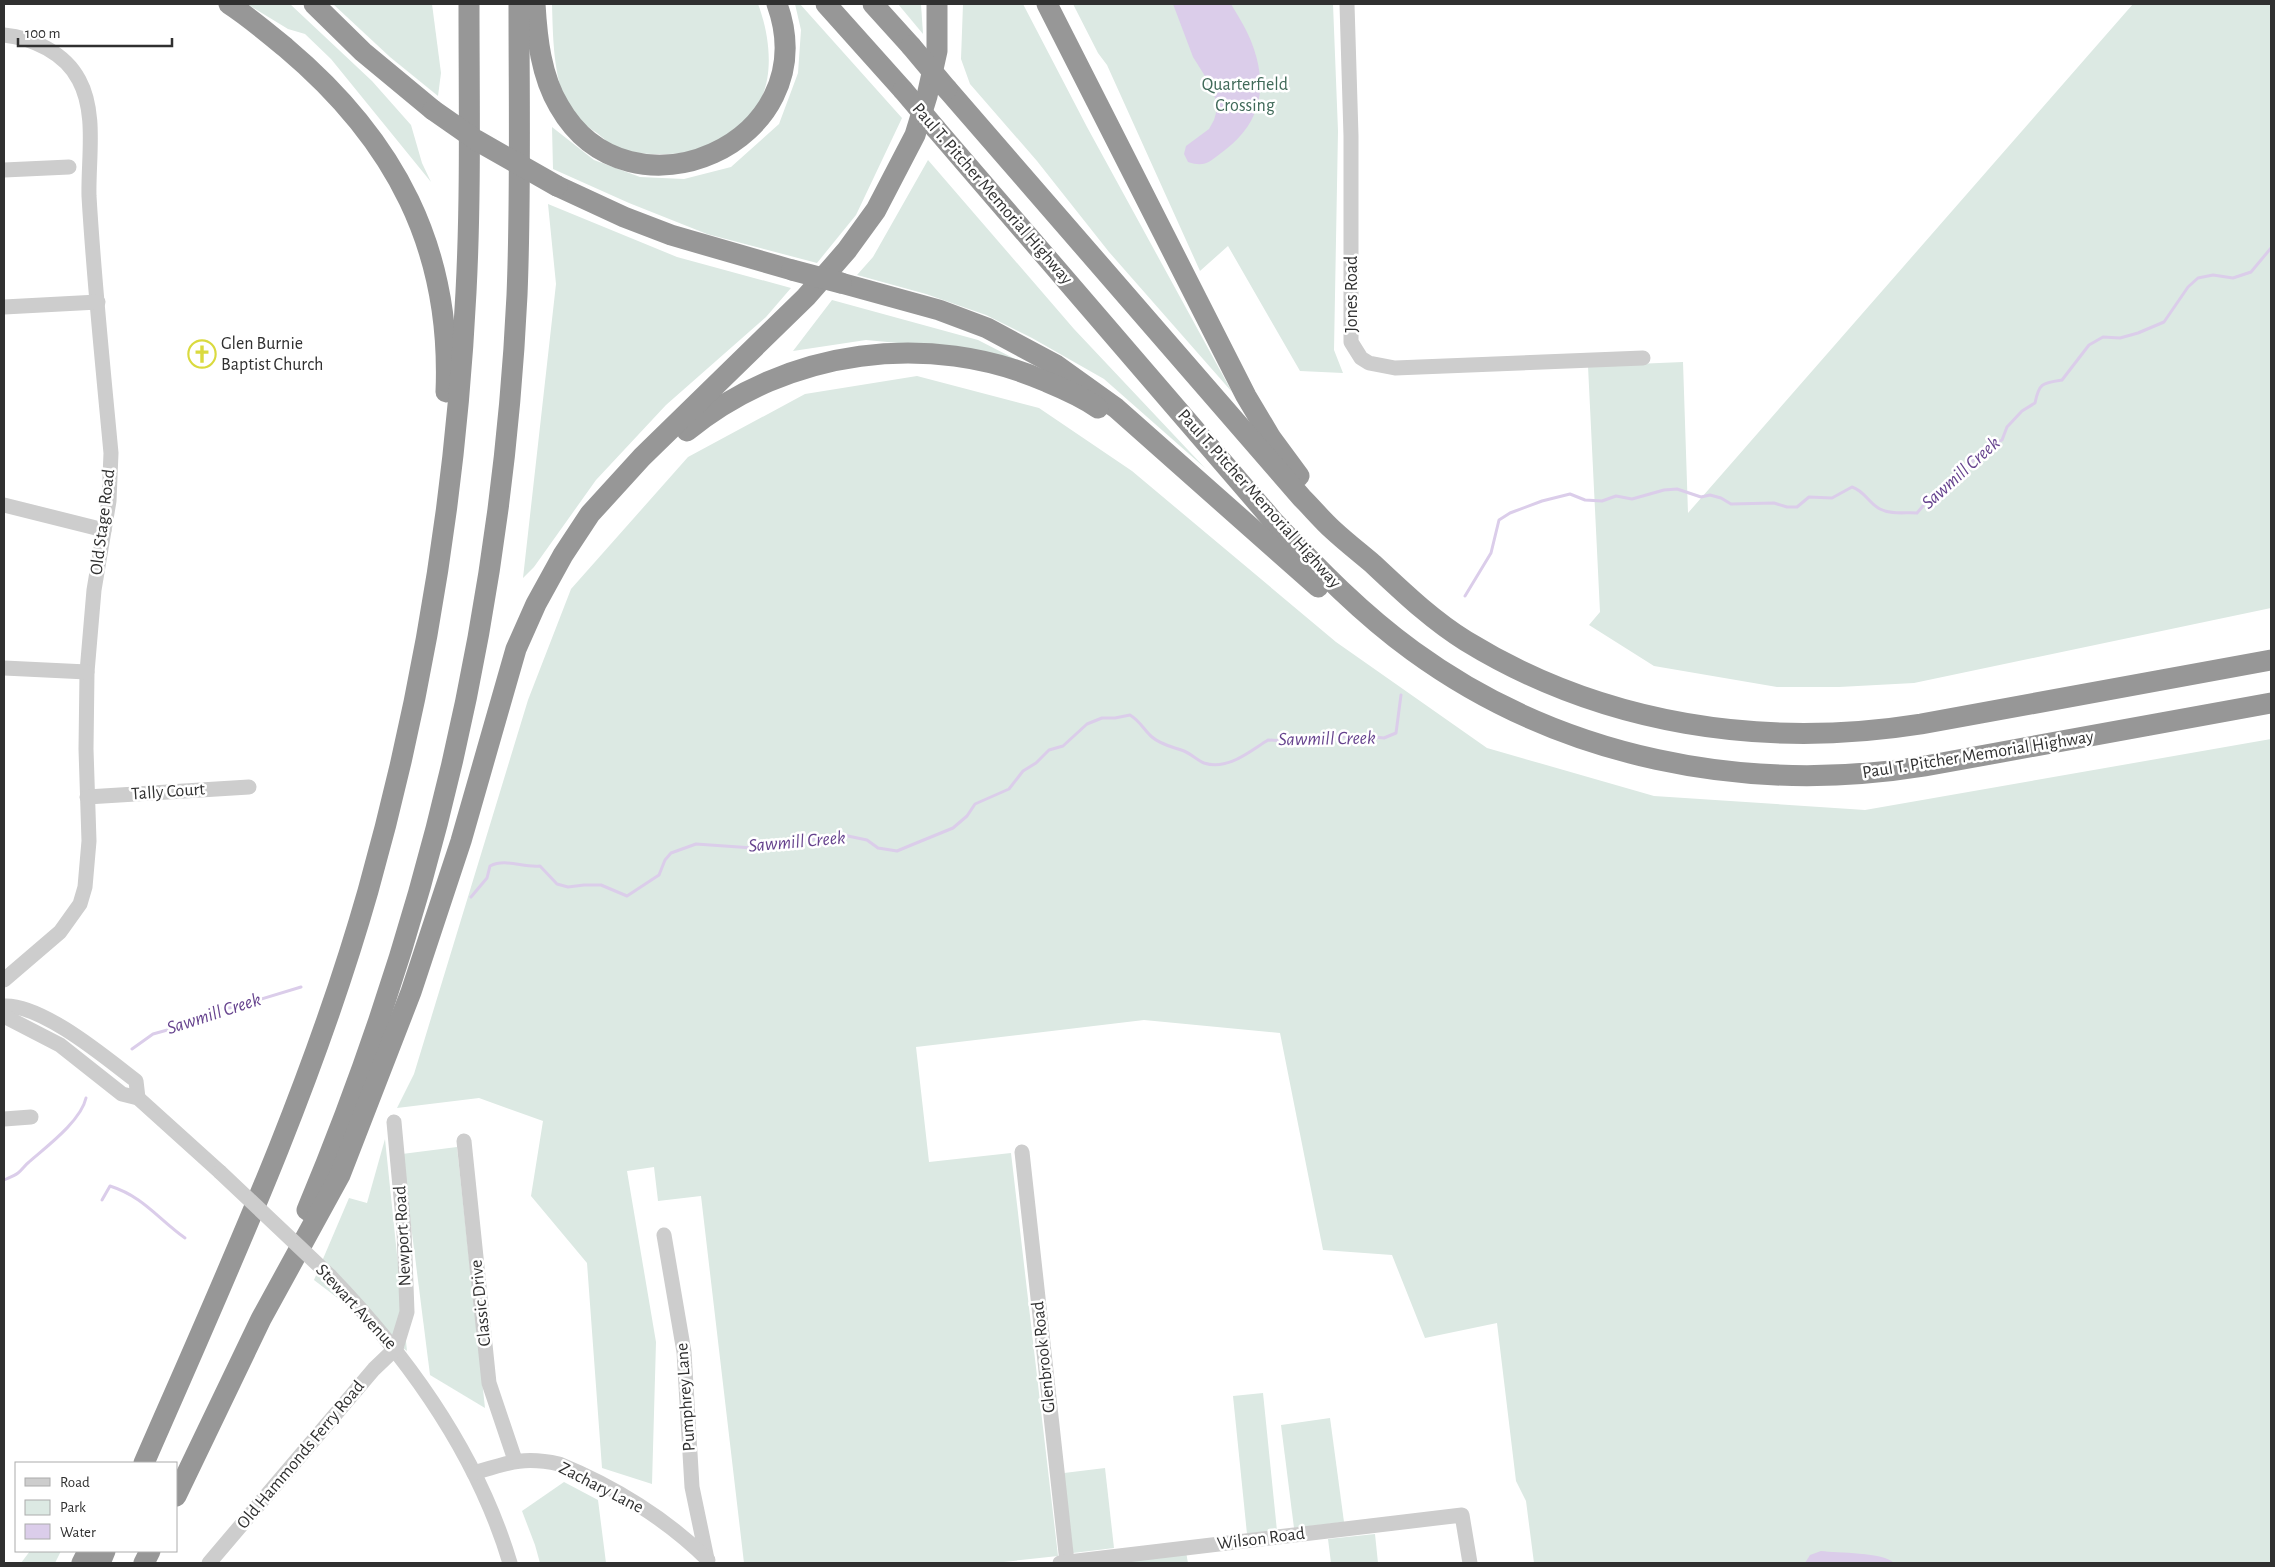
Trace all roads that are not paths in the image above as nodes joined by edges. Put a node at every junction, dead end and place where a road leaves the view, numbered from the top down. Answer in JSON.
{"nodes":[{"id":1,"x":230,"y":4,"type":"edge"},
{"id":2,"x":314,"y":4,"type":"edge"},
{"id":3,"x":469,"y":4,"type":"edge"},
{"id":4,"x":520,"y":4,"type":"edge"},
{"id":5,"x":535,"y":4,"type":"edge"},
{"id":6,"x":778,"y":4,"type":"edge"},
{"id":7,"x":826,"y":4,"type":"edge"},
{"id":8,"x":873,"y":4,"type":"edge"},
{"id":9,"x":937,"y":4,"type":"edge"},
{"id":10,"x":1047,"y":4,"type":"edge"},
{"id":11,"x":1347,"y":4,"type":"edge"},
{"id":12,"x":10,"y":36,"type":"edge"},
{"id":13,"x":69,"y":167,"type":"dead end"},
{"id":14,"x":4,"y":170,"type":"edge"},
{"id":15,"x":98,"y":302,"type":"junction"},
{"id":16,"x":4,"y":307,"type":"edge"},
{"id":17,"x":1643,"y":358,"type":"dead end"},
{"id":18,"x":1189,"y":473,"type":"junction"},
{"id":19,"x":4,"y":505,"type":"edge"},
{"id":20,"x":590,"y":514,"type":"junction"},
{"id":21,"x":104,"y":530,"type":"junction"},
{"id":22,"x":1369,"y":561,"type":"junction"},
{"id":23,"x":437,"y":571,"type":"junction"},
{"id":24,"x":2271,"y":660,"type":"edge"},
{"id":25,"x":4,"y":668,"type":"edge"},
{"id":26,"x":88,"y":672,"type":"junction"},
{"id":27,"x":1483,"y":696,"type":"junction"},
{"id":28,"x":2271,"y":703,"type":"edge"},
{"id":29,"x":248,"y":787,"type":"dead end"},
{"id":30,"x":87,"y":797,"type":"junction"},
{"id":31,"x":4,"y":980,"type":"edge"},
{"id":32,"x":4,"y":1006,"type":"edge"},
{"id":33,"x":4,"y":1016,"type":"edge"},
{"id":34,"x":138,"y":1098,"type":"junction"},
{"id":35,"x":31,"y":1117,"type":"dead end"},
{"id":36,"x":4,"y":1119,"type":"edge"},
{"id":37,"x":394,"y":1122,"type":"dead end"},
{"id":38,"x":464,"y":1141,"type":"dead end"},
{"id":39,"x":1022,"y":1152,"type":"dead end"},
{"id":40,"x":664,"y":1235,"type":"dead end"},
{"id":41,"x":261,"y":1319,"type":"junction"},
{"id":42,"x":396,"y":1348,"type":"junction"},
{"id":43,"x":165,"y":1414,"type":"junction"},
{"id":44,"x":205,"y":1436,"type":"junction"},
{"id":45,"x":515,"y":1460,"type":"junction"},
{"id":46,"x":138,"y":1462,"type":"edge"},
{"id":47,"x":144,"y":1462,"type":"edge"},
{"id":48,"x":474,"y":1473,"type":"junction"},
{"id":49,"x":178,"y":1492,"type":"edge"},
{"id":50,"x":178,"y":1509,"type":"edge"},
{"id":51,"x":709,"y":1561,"type":"edge"},
{"id":52,"x":209,"y":1563,"type":"edge"},
{"id":53,"x":510,"y":1563,"type":"edge"},
{"id":54,"x":1063,"y":1563,"type":"edge"},
{"id":55,"x":1470,"y":1563,"type":"edge"}],
"edges":[{"from":1,"to":23,"type":"highway"},
{"from":2,"to":18,"type":"highway","bridge":true},
{"from":3,"to":23,"type":"highway"},
{"from":4,"to":41,"type":"highway"},
{"from":5,"to":6,"type":"highway"},
{"from":7,"to":27,"type":"highway","name":"Paul T. Pitcher Memorial Highway","bridge":true},
{"from":8,"to":22,"type":"highway","name":"Paul T. Pitcher Memorial Highway","bridge":true},
{"from":9,"to":20,"type":"highway"},
{"from":10,"to":22,"type":"highway"},
{"from":11,"to":17,"type":"street","name":"Jones Road"},
{"from":12,"to":15,"type":"street","name":"Old Stage Road"},
{"from":13,"to":14,"type":"street"},
{"from":15,"to":16,"type":"street"},
{"from":15,"to":21,"type":"street","name":"Old Stage Road"},
{"from":18,"to":20,"type":"highway"},
{"from":18,"to":27,"type":"highway"},
{"from":19,"to":21,"type":"street"},
{"from":20,"to":41,"type":"highway"},
{"from":21,"to":26,"type":"street","name":"Old Stage Road"},
{"from":22,"to":24,"type":"highway","name":"Paul T. Pitcher Memorial Highway"},
{"from":23,"to":43,"type":"highway"},
{"from":25,"to":26,"type":"street"},
{"from":26,"to":30,"type":"street","name":"Old Stage Road"},
{"from":27,"to":28,"type":"highway","name":"Paul T. Pitcher Memorial Highway"},
{"from":29,"to":30,"type":"street","name":"Tally Court"},
{"from":30,"to":31,"type":"street","name":"Old Stage Road"},
{"from":32,"to":34,"type":"street","name":"Stewart Avenue"},
{"from":33,"to":34,"type":"street","name":"Stewart Avenue"},
{"from":34,"to":42,"type":"street","name":"Stewart Avenue","bridge":true},
{"from":35,"to":36,"type":"street"},
{"from":37,"to":42,"type":"street","name":"Newport Road"},
{"from":38,"to":45,"type":"street","name":"Classic Drive"},
{"from":39,"to":54,"type":"street","name":"Glenbrook Road"},
{"from":40,"to":51,"type":"street","name":"Pumphrey Lane"},
{"from":41,"to":44,"type":"highway"},
{"from":42,"to":48,"type":"street","name":"Stewart Avenue"},
{"from":42,"to":52,"type":"street","name":"Old Hammonds Ferry Road"},
{"from":43,"to":46,"type":"highway"},
{"from":43,"to":47,"type":"highway"},
{"from":44,"to":49,"type":"highway"},
{"from":44,"to":50,"type":"highway"},
{"from":45,"to":48,"type":"street","name":"Zachary Lane"},
{"from":45,"to":51,"type":"street","name":"Zachary Lane"},
{"from":48,"to":53,"type":"street","name":"Stewart Avenue"},
{"from":54,"to":55,"type":"street","name":"Wilson Road"}]}
